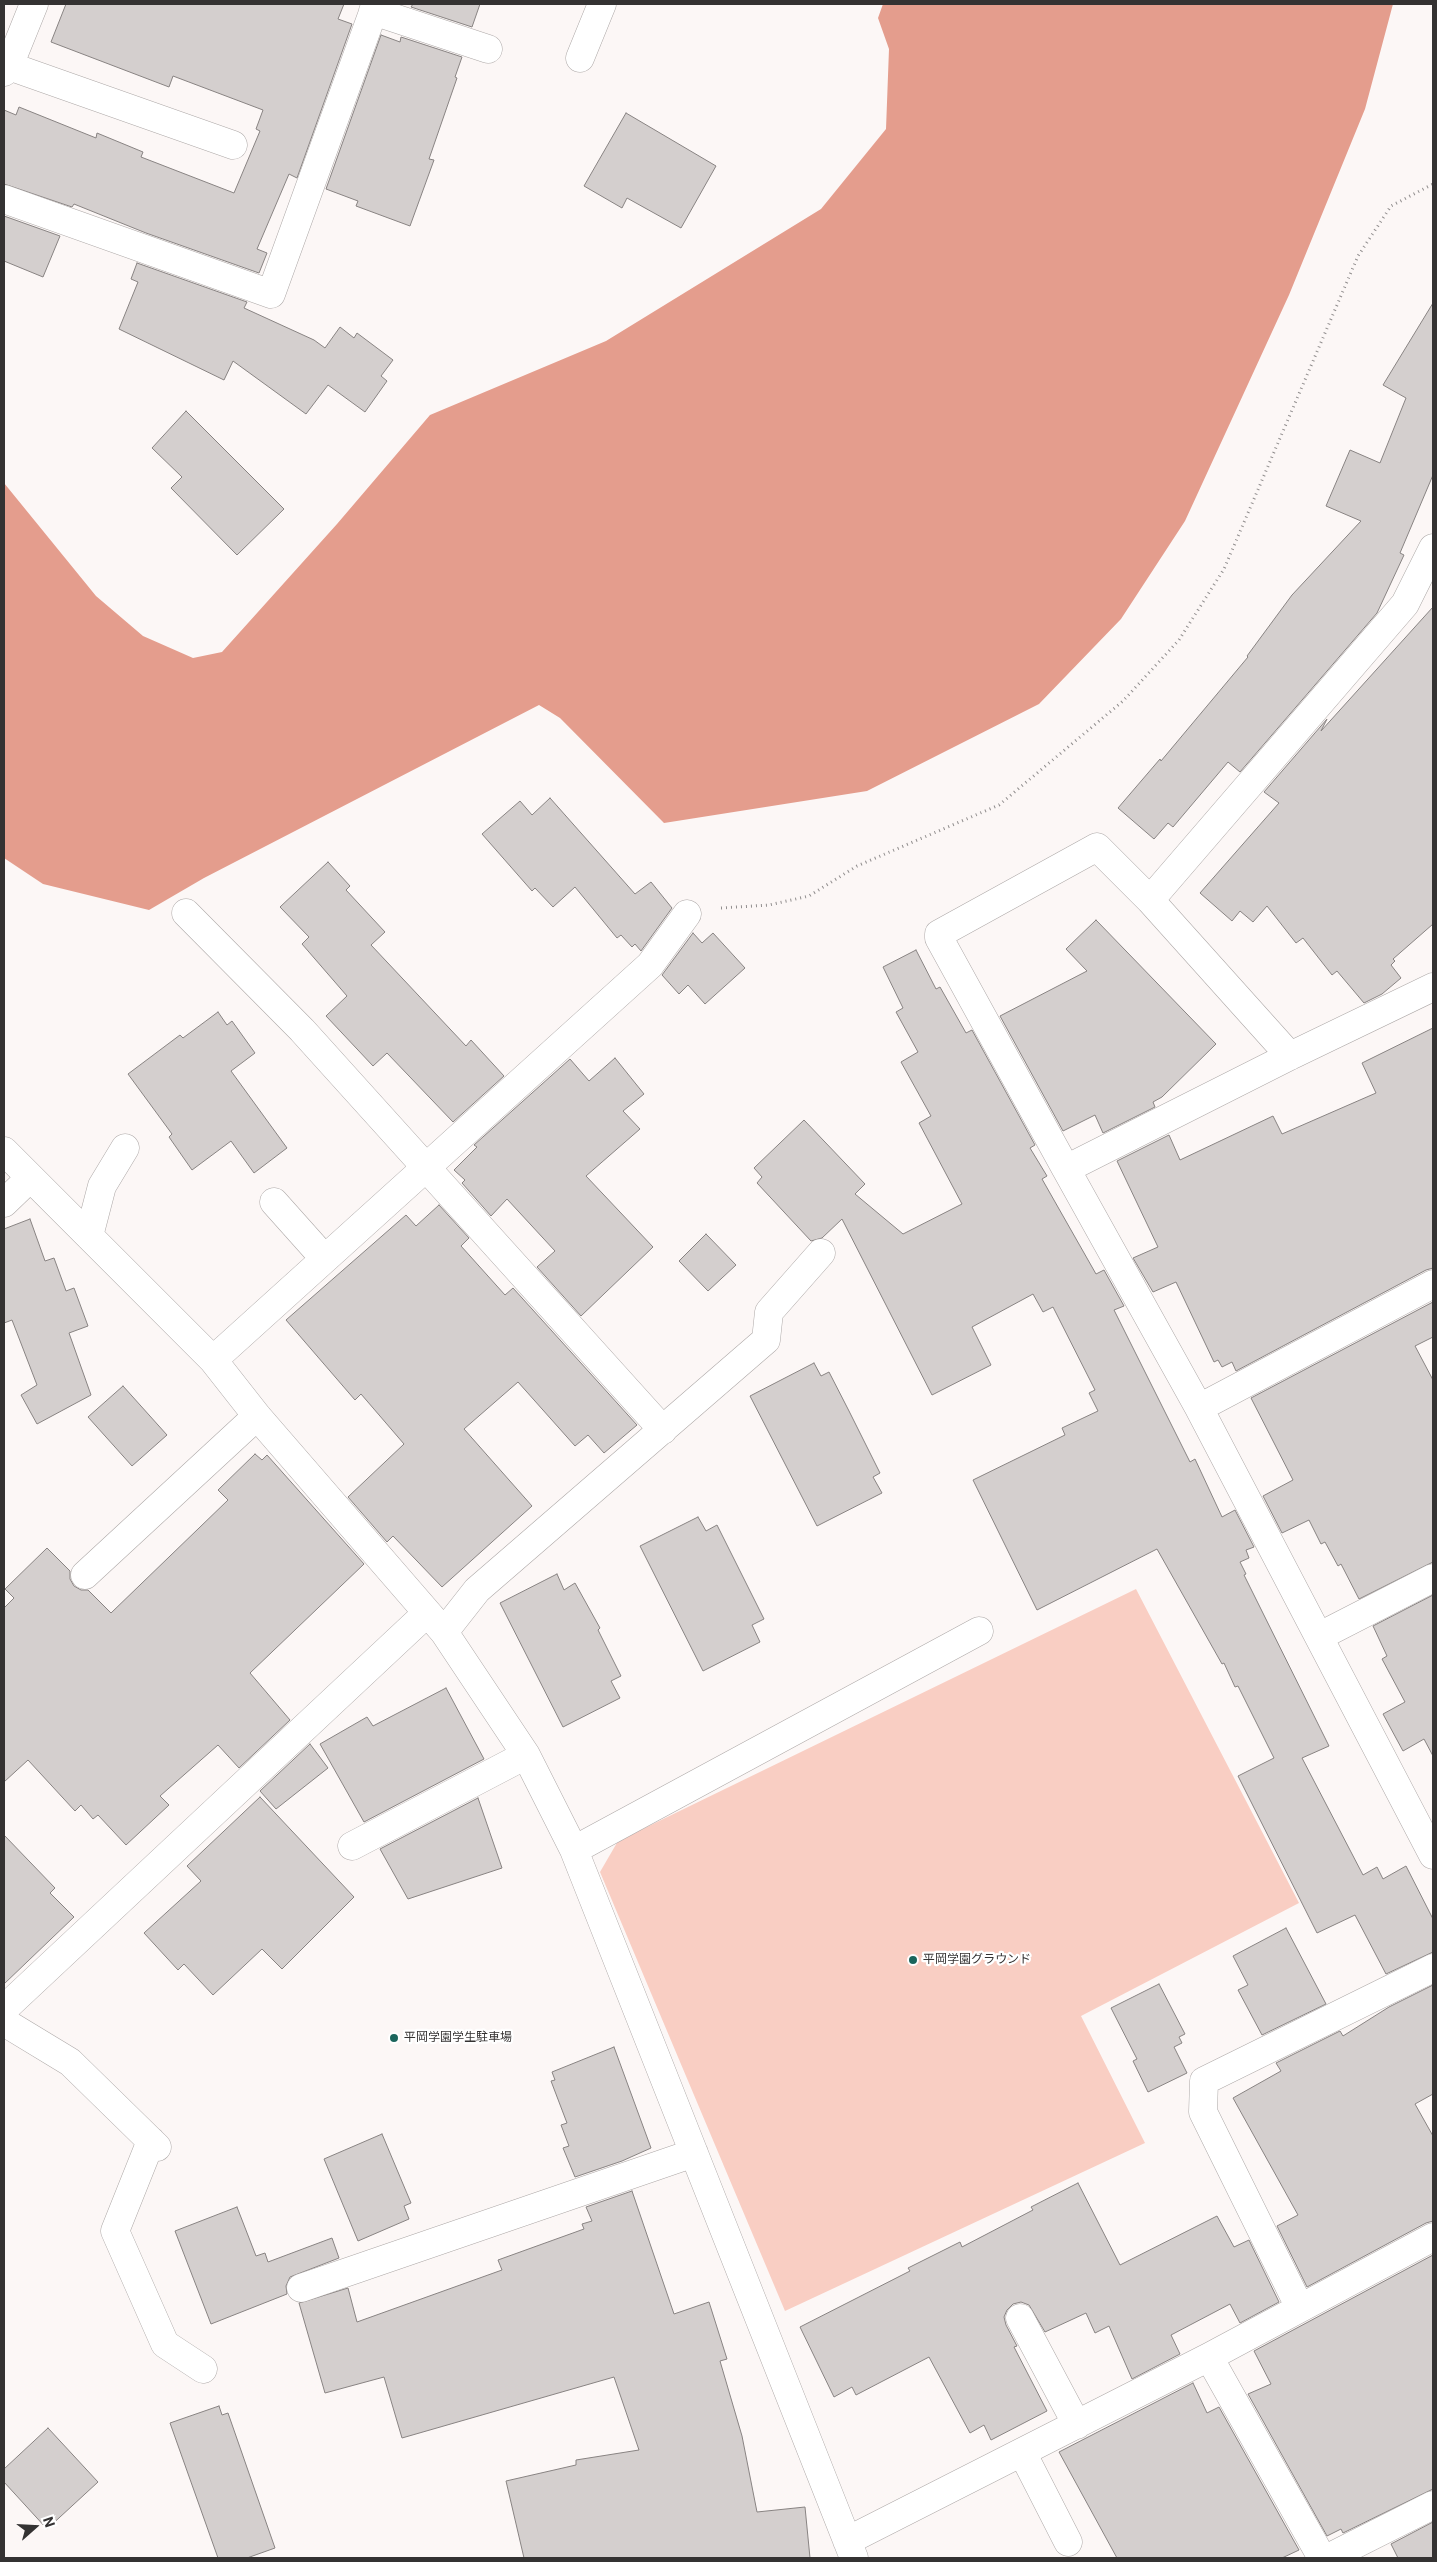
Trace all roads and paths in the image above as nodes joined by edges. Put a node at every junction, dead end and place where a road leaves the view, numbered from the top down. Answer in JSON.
{"nodes":[{"id":1,"x":34,"y":4,"type":"edge"},
{"id":2,"x":602,"y":4,"type":"edge"},
{"id":3,"x":375,"y":8,"type":"edge"},
{"id":4,"x":488,"y":49,"type":"dead end"},
{"id":5,"x":580,"y":58,"type":"dead end"},
{"id":6,"x":6,"y":69,"type":"edge"},
{"id":7,"x":233,"y":145,"type":"dead end"},
{"id":8,"x":1433,"y":184,"type":"edge"},
{"id":9,"x":4,"y":199,"type":"edge"},
{"id":10,"x":1433,"y":548,"type":"edge"},
{"id":11,"x":1150,"y":900,"type":"junction"},
{"id":12,"x":186,"y":914,"type":"dead end"},
{"id":13,"x":686,"y":914,"type":"joint"},
{"id":14,"x":1433,"y":988,"type":"edge"},
{"id":15,"x":1290,"y":1056,"type":"junction"},
{"id":16,"x":125,"y":1148,"type":"dead end"},
{"id":17,"x":4,"y":1151,"type":"edge"},
{"id":18,"x":425,"y":1167,"type":"junction"},
{"id":19,"x":1066,"y":1169,"type":"junction"},
{"id":20,"x":30,"y":1178,"type":"junction"},
{"id":21,"x":274,"y":1202,"type":"dead end"},
{"id":22,"x":4,"y":1203,"type":"edge"},
{"id":23,"x":89,"y":1236,"type":"junction"},
{"id":24,"x":821,"y":1253,"type":"dead end"},
{"id":25,"x":324,"y":1258,"type":"junction"},
{"id":26,"x":1433,"y":1284,"type":"edge"},
{"id":27,"x":213,"y":1360,"type":"junction"},
{"id":28,"x":1199,"y":1408,"type":"junction"},
{"id":29,"x":257,"y":1416,"type":"junction"},
{"id":30,"x":664,"y":1430,"type":"junction"},
{"id":31,"x":85,"y":1575,"type":"dead end"},
{"id":32,"x":1433,"y":1578,"type":"edge"},
{"id":33,"x":435,"y":1622,"type":"junction"},
{"id":34,"x":979,"y":1631,"type":"dead end"},
{"id":35,"x":1320,"y":1636,"type":"junction"},
{"id":36,"x":526,"y":1755,"type":"junction"},
{"id":37,"x":352,"y":1846,"type":"dead end"},
{"id":38,"x":574,"y":1850,"type":"junction"},
{"id":39,"x":1433,"y":1855,"type":"edge"},
{"id":40,"x":1433,"y":1968,"type":"edge"},
{"id":41,"x":4,"y":2009,"type":"edge"},
{"id":42,"x":4,"y":2022,"type":"edge"},
{"id":43,"x":694,"y":2153,"type":"junction"},
{"id":44,"x":1433,"y":2237,"type":"edge"},
{"id":45,"x":300,"y":2288,"type":"dead end"},
{"id":46,"x":1300,"y":2308,"type":"junction"},
{"id":47,"x":1020,"y":2318,"type":"dead end"},
{"id":48,"x":1209,"y":2357,"type":"junction"},
{"id":49,"x":203,"y":2369,"type":"dead end"},
{"id":50,"x":1077,"y":2425,"type":"junction"},
{"id":51,"x":1022,"y":2452,"type":"junction"},
{"id":52,"x":1433,"y":2505,"type":"edge"},
{"id":53,"x":1068,"y":2542,"type":"dead end"},
{"id":54,"x":851,"y":2550,"type":"edge"},
{"id":55,"x":1322,"y":2558,"type":"edge"},
{"id":56,"x":1328,"y":2558,"type":"edge"}],
"edges":[{"from":1,"to":6,"type":"street"},
{"from":2,"to":5,"type":"street"},
{"from":3,"to":4,"type":"street"},
{"from":3,"to":9,"type":"street"},
{"from":6,"to":7,"type":"street"},
{"from":8,"to":13,"type":"path"},
{"from":10,"to":11,"type":"street"},
{"from":11,"to":15,"type":"street"},
{"from":11,"to":19,"type":"street"},
{"from":12,"to":18,"type":"street"},
{"from":13,"to":18,"type":"street"},
{"from":14,"to":15,"type":"street"},
{"from":15,"to":19,"type":"street"},
{"from":16,"to":23,"type":"street"},
{"from":17,"to":20,"type":"street"},
{"from":18,"to":25,"type":"street"},
{"from":18,"to":30,"type":"street"},
{"from":19,"to":28,"type":"street"},
{"from":20,"to":22,"type":"street"},
{"from":20,"to":23,"type":"street"},
{"from":21,"to":25,"type":"street"},
{"from":23,"to":27,"type":"street"},
{"from":24,"to":30,"type":"street"},
{"from":25,"to":27,"type":"street"},
{"from":26,"to":28,"type":"street"},
{"from":27,"to":29,"type":"street"},
{"from":28,"to":35,"type":"street"},
{"from":29,"to":31,"type":"street"},
{"from":29,"to":33,"type":"street"},
{"from":30,"to":33,"type":"street"},
{"from":32,"to":35,"type":"street"},
{"from":33,"to":36,"type":"street"},
{"from":33,"to":41,"type":"street"},
{"from":34,"to":38,"type":"street"},
{"from":35,"to":39,"type":"street"},
{"from":36,"to":37,"type":"street"},
{"from":36,"to":38,"type":"street"},
{"from":38,"to":43,"type":"street"},
{"from":40,"to":46,"type":"street"},
{"from":42,"to":49,"type":"street"},
{"from":43,"to":45,"type":"street"},
{"from":43,"to":54,"type":"street"},
{"from":44,"to":46,"type":"street"},
{"from":46,"to":48,"type":"street"},
{"from":47,"to":50,"type":"street"},
{"from":48,"to":50,"type":"street"},
{"from":48,"to":55,"type":"street"},
{"from":50,"to":51,"type":"street"},
{"from":51,"to":53,"type":"street"},
{"from":51,"to":54,"type":"street"},
{"from":52,"to":56,"type":"street"}]}
